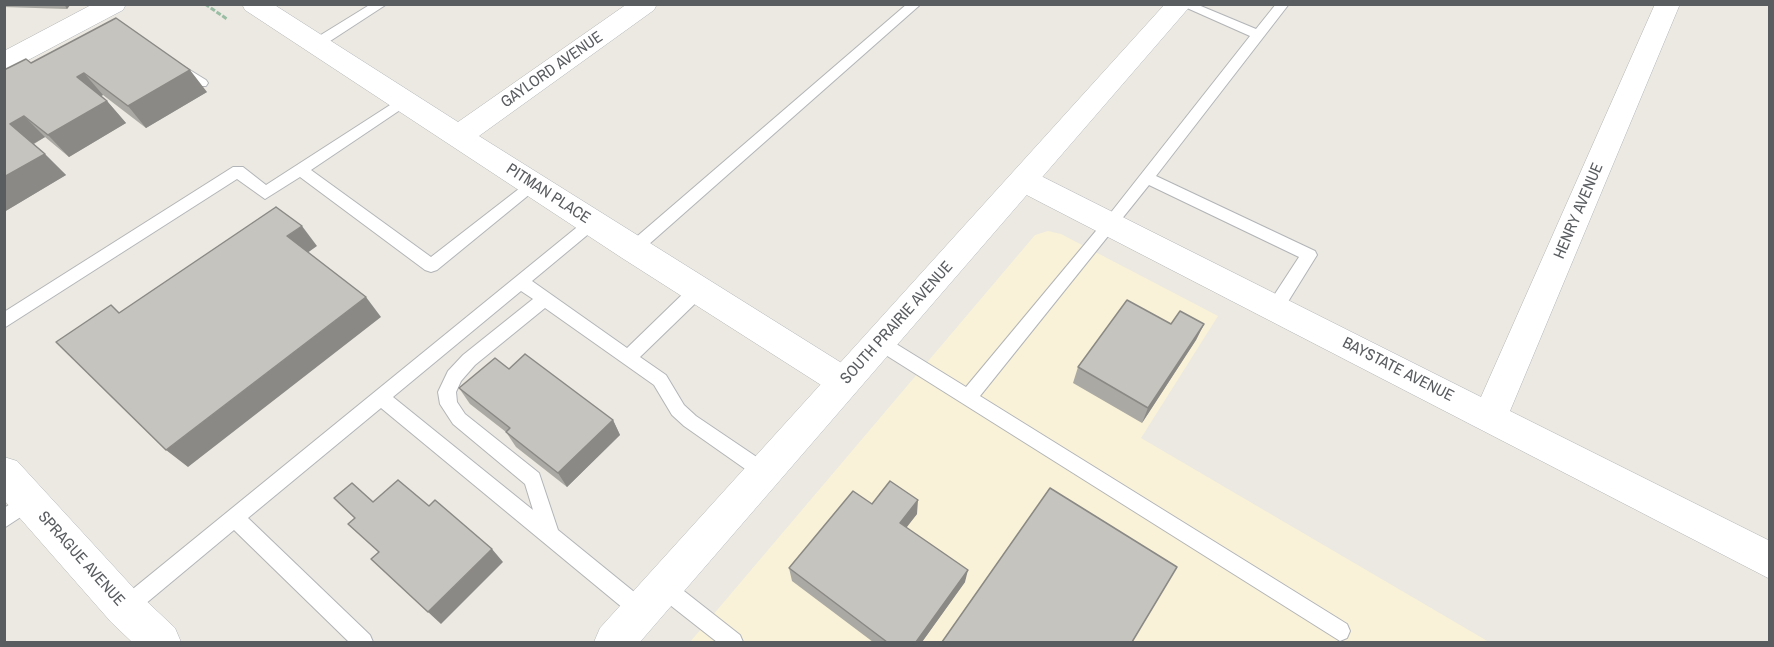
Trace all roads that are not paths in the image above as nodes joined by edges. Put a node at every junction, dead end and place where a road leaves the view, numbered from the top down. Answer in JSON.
{"nodes":[{"id":1,"x":254,"y":4,"type":"edge"},
{"id":2,"x":381,"y":4,"type":"edge"},
{"id":3,"x":645,"y":4,"type":"edge"},
{"id":4,"x":915,"y":4,"type":"edge"},
{"id":5,"x":1283,"y":4,"type":"edge"},
{"id":6,"x":1668,"y":4,"type":"edge"},
{"id":7,"x":1176,"y":6,"type":"edge"},
{"id":8,"x":109,"y":12,"type":"edge"},
{"id":9,"x":1258,"y":35,"type":"junction"},
{"id":10,"x":316,"y":44,"type":"junction"},
{"id":11,"x":166,"y":58,"type":"edge"},
{"id":12,"x":4,"y":62,"type":"edge"},
{"id":13,"x":201,"y":83,"type":"dead end"},
{"id":14,"x":404,"y":101,"type":"junction"},
{"id":15,"x":459,"y":136,"type":"junction"},
{"id":16,"x":300,"y":170,"type":"junction"},
{"id":17,"x":1147,"y":177,"type":"junction"},
{"id":18,"x":1025,"y":181,"type":"junction"},
{"id":19,"x":534,"y":185,"type":"junction"},
{"id":20,"x":592,"y":223,"type":"junction"},
{"id":21,"x":1110,"y":224,"type":"junction"},
{"id":22,"x":633,"y":249,"type":"junction"},
{"id":23,"x":521,"y":282,"type":"junction"},
{"id":24,"x":698,"y":290,"type":"junction"},
{"id":25,"x":545,"y":299,"type":"junction"},
{"id":26,"x":1275,"y":308,"type":"junction"},
{"id":27,"x":4,"y":321,"type":"edge"},
{"id":28,"x":879,"y":342,"type":"junction"},
{"id":29,"x":628,"y":358,"type":"junction"},
{"id":30,"x":844,"y":382,"type":"junction"},
{"id":31,"x":380,"y":397,"type":"junction"},
{"id":32,"x":968,"y":398,"type":"junction"},
{"id":33,"x":1490,"y":417,"type":"junction"},
{"id":34,"x":764,"y":472,"type":"junction"},
{"id":35,"x":4,"y":473,"type":"edge"},
{"id":36,"x":17,"y":510,"type":"edge"},
{"id":37,"x":235,"y":518,"type":"junction"},
{"id":38,"x":550,"y":536,"type":"junction"},
{"id":39,"x":1770,"y":561,"type":"edge"},
{"id":40,"x":663,"y":587,"type":"junction"},
{"id":41,"x":125,"y":608,"type":"junction"},
{"id":42,"x":642,"y":611,"type":"junction"},
{"id":43,"x":1341,"y":631,"type":"dead end"},
{"id":44,"x":161,"y":642,"type":"edge"},
{"id":45,"x":363,"y":642,"type":"edge"},
{"id":46,"x":614,"y":642,"type":"edge"},
{"id":47,"x":732,"y":642,"type":"edge"}],
"edges":[{"from":1,"to":10,"type":"street","name":"PITMAN PLACE"},
{"from":2,"to":10,"type":"lane"},
{"from":3,"to":15,"type":"street","name":"GAYLORD AVENUE"},
{"from":4,"to":22,"type":"lane"},
{"from":5,"to":9,"type":"lane"},
{"from":6,"to":33,"type":"street","name":"HENRY AVENUE"},
{"from":7,"to":9,"type":"lane"},
{"from":7,"to":18,"type":"street","name":"SOUTH PRAIRIE AVENUE"},
{"from":8,"to":12,"type":"street"},
{"from":9,"to":17,"type":"lane"},
{"from":10,"to":14,"type":"street","name":"PITMAN PLACE"},
{"from":11,"to":13,"type":"lane"},
{"from":14,"to":15,"type":"street","name":"PITMAN PLACE"},
{"from":14,"to":16,"type":"lane"},
{"from":15,"to":19,"type":"street","name":"PITMAN PLACE"},
{"from":16,"to":19,"type":"lane"},
{"from":16,"to":27,"type":"lane"},
{"from":17,"to":21,"type":"lane"},
{"from":17,"to":26,"type":"lane"},
{"from":18,"to":21,"type":"street","name":"BAYSTATE AVENUE"},
{"from":18,"to":28,"type":"street","name":"SOUTH PRAIRIE AVENUE"},
{"from":19,"to":20,"type":"street","name":"PITMAN PLACE"},
{"from":20,"to":22,"type":"street","name":"PITMAN PLACE"},
{"from":20,"to":23,"type":"lane"},
{"from":21,"to":26,"type":"street","name":"BAYSTATE AVENUE"},
{"from":21,"to":32,"type":"lane"},
{"from":22,"to":24,"type":"street","name":"PITMAN PLACE"},
{"from":23,"to":25,"type":"lane"},
{"from":23,"to":31,"type":"lane"},
{"from":24,"to":29,"type":"lane"},
{"from":24,"to":30,"type":"street","name":"PITMAN PLACE"},
{"from":25,"to":29,"type":"lane"},
{"from":25,"to":38,"type":"lane"},
{"from":26,"to":33,"type":"street","name":"BAYSTATE AVENUE"},
{"from":28,"to":30,"type":"street","name":"SOUTH PRAIRIE AVENUE"},
{"from":28,"to":32,"type":"lane"},
{"from":29,"to":34,"type":"lane"},
{"from":30,"to":34,"type":"street","name":"SOUTH PRAIRIE AVENUE"},
{"from":31,"to":37,"type":"lane"},
{"from":31,"to":38,"type":"lane"},
{"from":32,"to":43,"type":"lane"},
{"from":33,"to":39,"type":"street","name":"BAYSTATE AVENUE"},
{"from":34,"to":40,"type":"street","name":"SOUTH PRAIRIE AVENUE"},
{"from":35,"to":36,"type":"street","name":"SPRAGUE AVENUE"},
{"from":36,"to":41,"type":"street","name":"SPRAGUE AVENUE"},
{"from":37,"to":41,"type":"lane"},
{"from":37,"to":45,"type":"lane"},
{"from":38,"to":42,"type":"lane"},
{"from":40,"to":42,"type":"street","name":"SOUTH PRAIRIE AVENUE"},
{"from":40,"to":47,"type":"lane"},
{"from":41,"to":44,"type":"street","name":"SPRAGUE AVENUE"},
{"from":42,"to":46,"type":"street","name":"SOUTH PRAIRIE AVENUE"}]}
